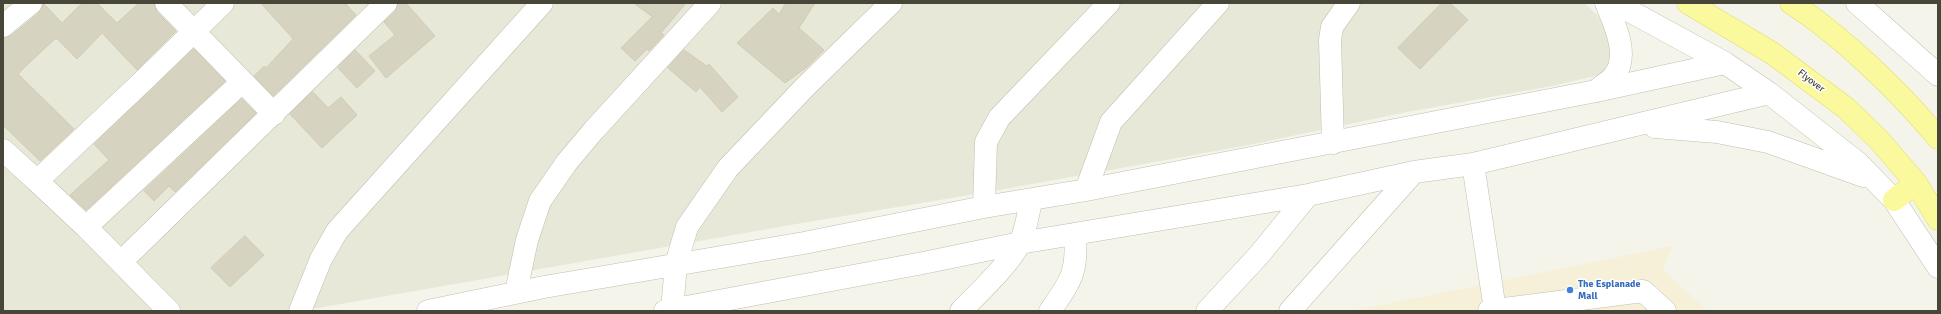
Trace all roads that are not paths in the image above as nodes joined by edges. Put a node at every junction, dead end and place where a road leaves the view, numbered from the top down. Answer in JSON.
{"nodes":[{"id":1,"x":166,"y":3,"type":"edge"},
{"id":2,"x":222,"y":3,"type":"edge"},
{"id":3,"x":386,"y":3,"type":"edge"},
{"id":4,"x":542,"y":3,"type":"edge"},
{"id":5,"x":710,"y":3,"type":"edge"},
{"id":6,"x":891,"y":3,"type":"edge"},
{"id":7,"x":1109,"y":3,"type":"edge"},
{"id":8,"x":1218,"y":3,"type":"edge"},
{"id":9,"x":1349,"y":3,"type":"edge"},
{"id":10,"x":1606,"y":3,"type":"edge"},
{"id":11,"x":1615,"y":3,"type":"edge"},
{"id":12,"x":1688,"y":3,"type":"edge"},
{"id":13,"x":1858,"y":3,"type":"edge"},
{"id":14,"x":1792,"y":4,"type":"edge"},
{"id":15,"x":194,"y":31,"type":"junction"},
{"id":16,"x":1725,"y":62,"type":"junction"},
{"id":17,"x":1938,"y":75,"type":"edge"},
{"id":18,"x":242,"y":82,"type":"junction"},
{"id":19,"x":1596,"y":91,"type":"junction"},
{"id":20,"x":1769,"y":93,"type":"junction"},
{"id":21,"x":274,"y":114,"type":"junction"},
{"id":22,"x":1632,"y":125,"type":"junction"},
{"id":23,"x":1938,"y":138,"type":"edge"},
{"id":24,"x":1333,"y":143,"type":"junction"},
{"id":25,"x":3,"y":150,"type":"edge"},
{"id":26,"x":1473,"y":164,"type":"junction"},
{"id":27,"x":1414,"y":172,"type":"junction"},
{"id":28,"x":37,"y":181,"type":"junction"},
{"id":29,"x":1876,"y":181,"type":"junction"},
{"id":30,"x":1916,"y":183,"type":"junction"},
{"id":31,"x":1086,"y":190,"type":"junction"},
{"id":32,"x":1308,"y":195,"type":"junction"},
{"id":33,"x":1894,"y":200,"type":"junction"},
{"id":34,"x":1030,"y":201,"type":"junction"},
{"id":35,"x":984,"y":207,"type":"junction"},
{"id":36,"x":1938,"y":219,"type":"edge"},
{"id":37,"x":86,"y":227,"type":"junction"},
{"id":38,"x":1075,"y":234,"type":"junction"},
{"id":39,"x":1020,"y":243,"type":"junction"},
{"id":40,"x":121,"y":262,"type":"junction"},
{"id":41,"x":676,"y":264,"type":"junction"},
{"id":42,"x":1938,"y":268,"type":"edge"},
{"id":43,"x":516,"y":292,"type":"junction"},
{"id":44,"x":669,"y":310,"type":"edge"},
{"id":45,"x":1492,"y":310,"type":"edge"},
{"id":46,"x":169,"y":311,"type":"edge"},
{"id":47,"x":300,"y":311,"type":"edge"},
{"id":48,"x":428,"y":311,"type":"edge"},
{"id":49,"x":961,"y":311,"type":"edge"},
{"id":50,"x":1050,"y":311,"type":"edge"},
{"id":51,"x":1207,"y":311,"type":"edge"},
{"id":52,"x":1290,"y":311,"type":"edge"},
{"id":53,"x":1665,"y":311,"type":"edge"}],
"edges":[{"from":1,"to":15,"type":"street"},
{"from":2,"to":15,"type":"street"},
{"from":3,"to":21,"type":"street"},
{"from":4,"to":47,"type":"street"},
{"from":5,"to":43,"type":"street"},
{"from":6,"to":41,"type":"street"},
{"from":7,"to":35,"type":"street"},
{"from":8,"to":31,"type":"street"},
{"from":9,"to":24,"type":"street"},
{"from":10,"to":19,"type":"street"},
{"from":11,"to":16,"type":"street"},
{"from":12,"to":30,"type":"main road","name":"Flyover"},
{"from":13,"to":17,"type":"street"},
{"from":14,"to":23,"type":"main road"},
{"from":15,"to":18,"type":"street"},
{"from":15,"to":28,"type":"street"},
{"from":16,"to":19,"type":"street"},
{"from":16,"to":20,"type":"street"},
{"from":18,"to":21,"type":"street"},
{"from":18,"to":37,"type":"street"},
{"from":19,"to":24,"type":"street"},
{"from":20,"to":22,"type":"street"},
{"from":20,"to":29,"type":"street"},
{"from":21,"to":40,"type":"street"},
{"from":22,"to":26,"type":"street"},
{"from":22,"to":29,"type":"street"},
{"from":24,"to":31,"type":"street"},
{"from":25,"to":28,"type":"street"},
{"from":26,"to":27,"type":"street"},
{"from":26,"to":45,"type":"street"},
{"from":27,"to":32,"type":"street"},
{"from":27,"to":52,"type":"street"},
{"from":28,"to":37,"type":"street"},
{"from":29,"to":33,"type":"street"},
{"from":30,"to":33,"type":"main road"},
{"from":30,"to":36,"type":"main road","name":"Flyover"},
{"from":31,"to":34,"type":"street"},
{"from":32,"to":38,"type":"street"},
{"from":32,"to":51,"type":"street"},
{"from":33,"to":42,"type":"street"},
{"from":34,"to":35,"type":"street"},
{"from":34,"to":39,"type":"street"},
{"from":35,"to":41,"type":"street"},
{"from":37,"to":40,"type":"street"},
{"from":38,"to":39,"type":"street"},
{"from":38,"to":50,"type":"street"},
{"from":39,"to":44,"type":"street"},
{"from":39,"to":49,"type":"street"},
{"from":40,"to":46,"type":"street"},
{"from":41,"to":43,"type":"street"},
{"from":41,"to":44,"type":"street"},
{"from":43,"to":48,"type":"street"},
{"from":45,"to":53,"type":"street"}]}
